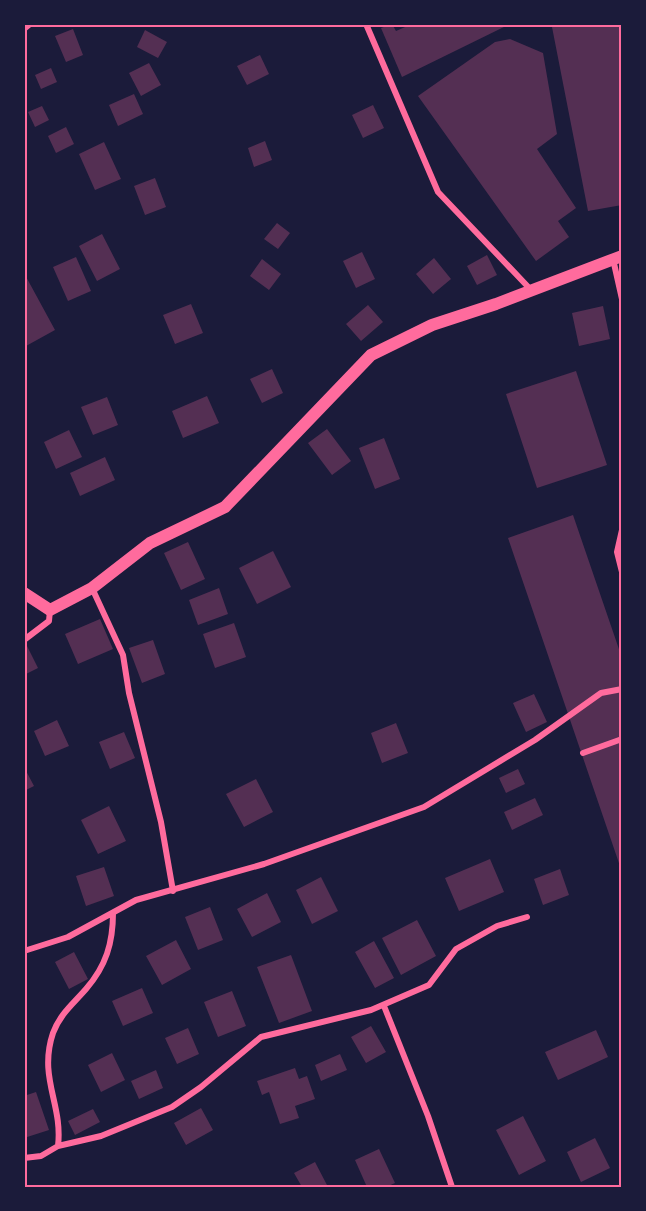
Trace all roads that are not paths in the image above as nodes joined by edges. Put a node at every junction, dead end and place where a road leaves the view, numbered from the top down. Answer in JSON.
{"nodes":[{"id":1,"x":30,"y":24,"type":"edge"},
{"id":2,"x":366,"y":24,"type":"edge"},
{"id":3,"x":24,"y":29,"type":"edge"},
{"id":4,"x":617,"y":257,"type":"edge"},
{"id":5,"x":532,"y":291,"type":"junction"},
{"id":6,"x":622,"y":299,"type":"edge"},
{"id":7,"x":622,"y":530,"type":"edge"},
{"id":8,"x":622,"y":572,"type":"edge"},
{"id":9,"x":92,"y":588,"type":"junction"},
{"id":10,"x":24,"y":593,"type":"edge"},
{"id":11,"x":50,"y":610,"type":"junction"},
{"id":12,"x":24,"y":640,"type":"edge"},
{"id":13,"x":622,"y":689,"type":"edge"},
{"id":14,"x":622,"y":739,"type":"edge"},
{"id":15,"x":583,"y":753,"type":"dead end"},
{"id":16,"x":173,"y":891,"type":"junction"},
{"id":17,"x":112,"y":913,"type":"junction"},
{"id":18,"x":527,"y":917,"type":"dead end"},
{"id":19,"x":24,"y":951,"type":"edge"},
{"id":20,"x":384,"y":1006,"type":"junction"},
{"id":21,"x":58,"y":1146,"type":"junction"},
{"id":22,"x":24,"y":1158,"type":"edge"},
{"id":23,"x":452,"y":1187,"type":"edge"}],
"edges":[{"from":1,"to":3,"type":"street"},
{"from":2,"to":5,"type":"street"},
{"from":4,"to":5,"type":"main road"},
{"from":4,"to":6,"type":"street"},
{"from":5,"to":9,"type":"main road"},
{"from":7,"to":8,"type":"street"},
{"from":9,"to":11,"type":"main road"},
{"from":9,"to":16,"type":"street"},
{"from":10,"to":11,"type":"main road"},
{"from":11,"to":12,"type":"street"},
{"from":13,"to":16,"type":"street"},
{"from":14,"to":15,"type":"street"},
{"from":16,"to":17,"type":"street"},
{"from":17,"to":19,"type":"street"},
{"from":17,"to":21,"type":"street"},
{"from":18,"to":20,"type":"street"},
{"from":20,"to":21,"type":"street"},
{"from":20,"to":23,"type":"street"},
{"from":21,"to":22,"type":"street"}]}
